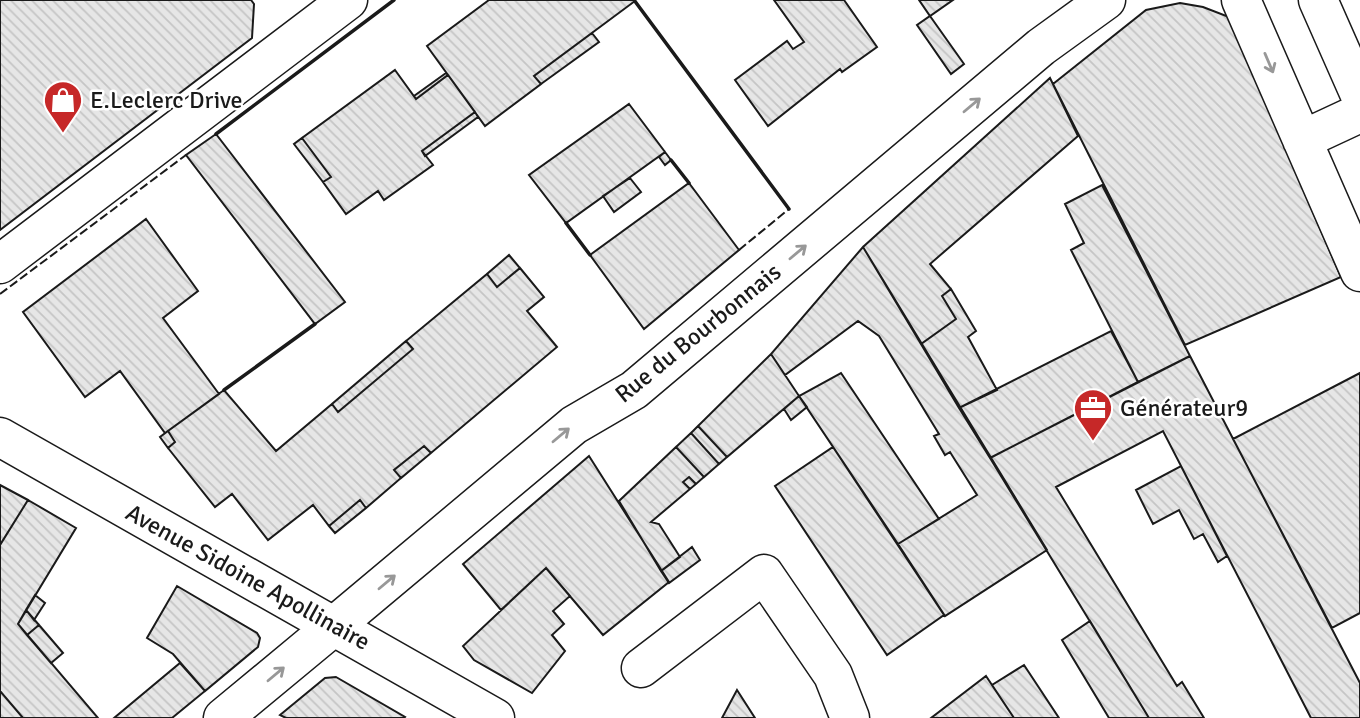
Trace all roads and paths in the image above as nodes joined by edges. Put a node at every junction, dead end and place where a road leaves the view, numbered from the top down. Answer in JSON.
{"nodes":[{"id":1,"x":348,"y":0,"type":"edge"},
{"id":2,"x":1106,"y":0,"type":"edge"},
{"id":3,"x":1241,"y":0,"type":"edge"},
{"id":4,"x":1318,"y":0,"type":"edge"},
{"id":5,"x":1360,"y":95,"type":"edge"},
{"id":6,"x":1360,"y":113,"type":"edge"},
{"id":7,"x":1302,"y":140,"type":"junction"},
{"id":8,"x":0,"y":264,"type":"edge"},
{"id":9,"x":1360,"y":272,"type":"edge"},
{"id":10,"x":0,"y":437,"type":"edge"},
{"id":11,"x":334,"y":626,"type":"junction"},
{"id":12,"x":641,"y":668,"type":"dead end"},
{"id":13,"x":223,"y":718,"type":"edge"},
{"id":14,"x":495,"y":718,"type":"edge"},
{"id":15,"x":850,"y":718,"type":"edge"}],
"edges":[{"from":1,"to":8,"type":"street"},
{"from":11,"to":2,"type":"street","name":"Rue du Bourbonnais","one_way":true},
{"from":3,"to":7,"type":"street","one_way":true},
{"from":4,"to":5,"type":"street"},
{"from":6,"to":7,"type":"street"},
{"from":7,"to":9,"type":"street"},
{"from":10,"to":11,"type":"street","name":"Avenue Sidoine Apollinaire"},
{"from":13,"to":11,"type":"street","name":"Rue du Bourbonnais","one_way":true},
{"from":11,"to":14,"type":"street","name":"Avenue Sidoine Apollinaire"},
{"from":12,"to":15,"type":"street"}]}
